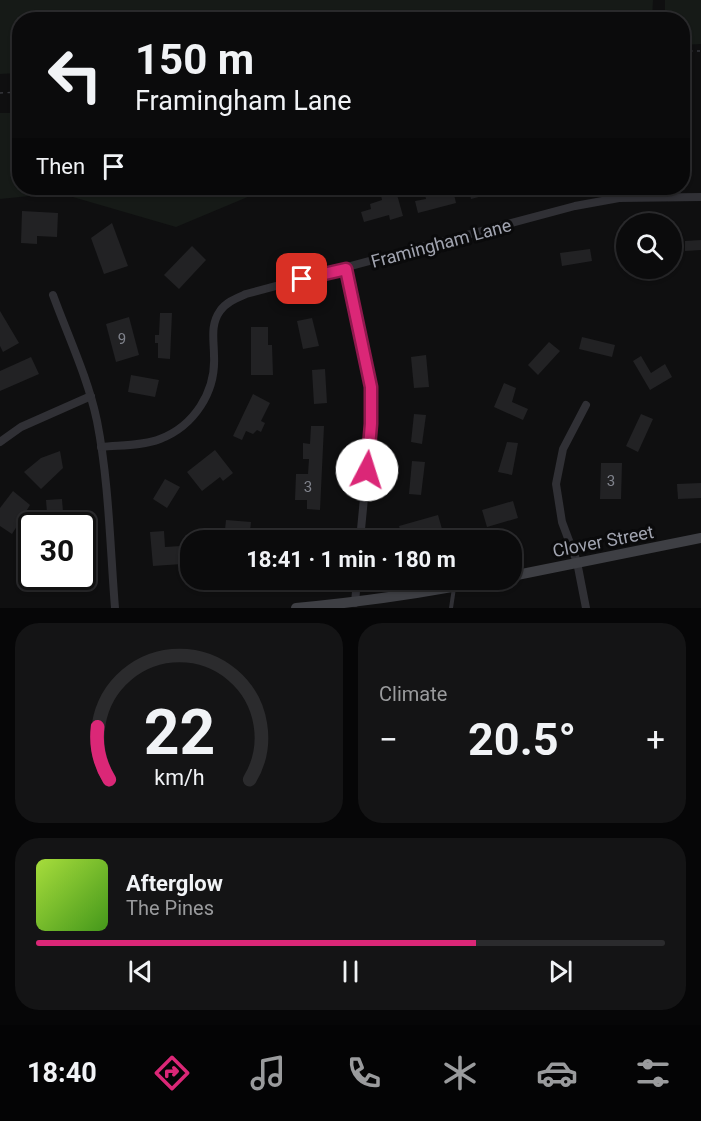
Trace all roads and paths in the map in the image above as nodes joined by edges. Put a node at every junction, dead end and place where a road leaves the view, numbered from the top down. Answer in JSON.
{"nodes":[{"id":1,"x":701,"y":197,"type":"edge"},
{"id":2,"x":346,"y":269,"type":"junction"},
{"id":3,"x":53,"y":295,"type":"dead end"},
{"id":4,"x":91,"y":396,"type":"junction"},
{"id":5,"x":586,"y":405,"type":"dead end"},
{"id":6,"x":0,"y":442,"type":"edge"},
{"id":7,"x":101,"y":447,"type":"junction"},
{"id":8,"x":361,"y":530,"type":"edge"},
{"id":9,"x":701,"y":538,"type":"edge"},
{"id":10,"x":577,"y":562,"type":"junction"},
{"id":11,"x":522,"y":574,"type":"edge"},
{"id":12,"x":356,"y":590,"type":"edge"},
{"id":13,"x":435,"y":590,"type":"edge"},
{"id":14,"x":453,"y":590,"type":"edge"},
{"id":15,"x":354,"y":603,"type":"junction"},
{"id":16,"x":115,"y":608,"type":"edge"},
{"id":17,"x":296,"y":608,"type":"edge"},
{"id":18,"x":450,"y":608,"type":"edge"},
{"id":19,"x":586,"y":608,"type":"edge"}],
"edges":[{"from":1,"to":2,"type":"street","name":"Framingham Lane"},
{"from":2,"to":7,"type":"street","name":"Framingham Lane"},
{"from":2,"to":8,"type":"street"},
{"from":3,"to":4,"type":"street"},
{"from":4,"to":6,"type":"street"},
{"from":4,"to":7,"type":"street"},
{"from":5,"to":10,"type":"street"},
{"from":7,"to":16,"type":"street"},
{"from":9,"to":10,"type":"main road","name":"Clover Street"},
{"from":10,"to":11,"type":"main road","name":"Clover Street"},
{"from":10,"to":19,"type":"street"},
{"from":12,"to":15,"type":"street"},
{"from":13,"to":15,"type":"main road"},
{"from":14,"to":18,"type":"lane"},
{"from":15,"to":17,"type":"main road"}]}
